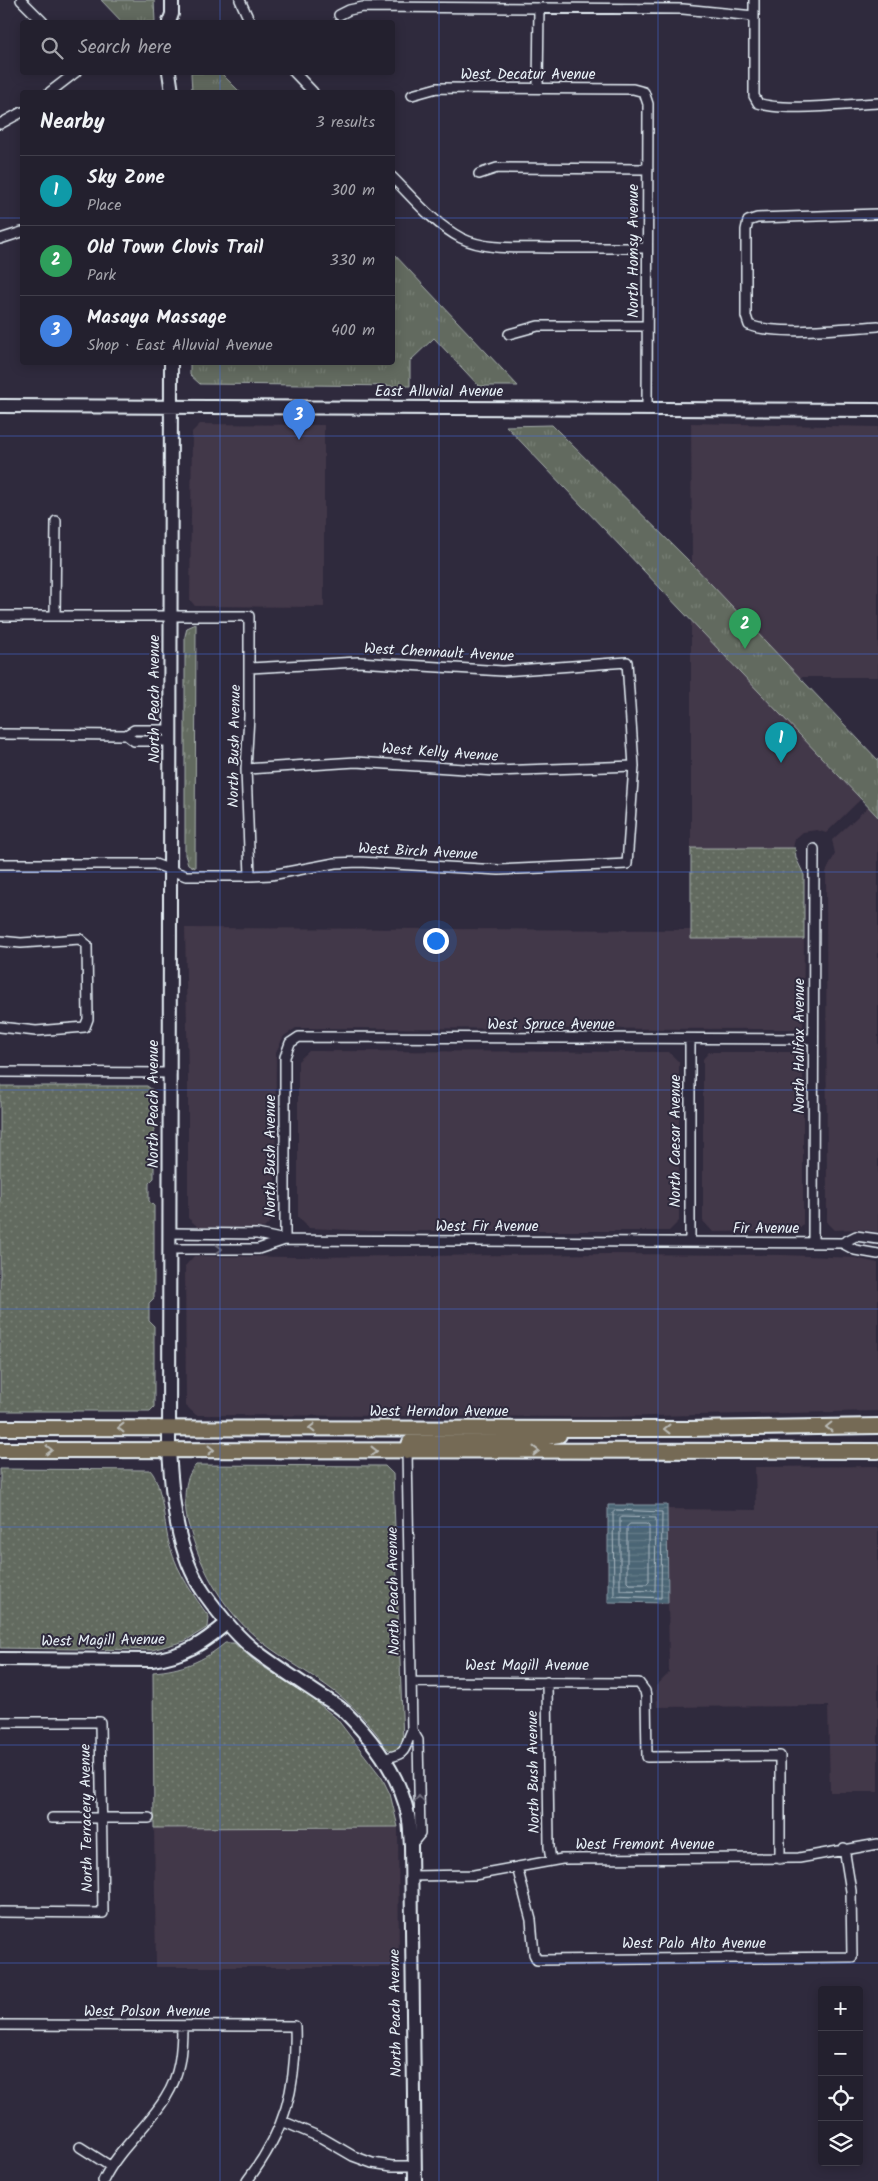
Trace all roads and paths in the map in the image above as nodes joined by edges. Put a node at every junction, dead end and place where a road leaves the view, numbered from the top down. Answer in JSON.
{"nodes":[{"id":1,"x":21,"y":0,"type":"edge"},
{"id":2,"x":172,"y":0,"type":"edge"},
{"id":3,"x":240,"y":0,"type":"edge"},
{"id":4,"x":754,"y":0,"type":"edge"},
{"id":5,"x":414,"y":4,"type":"edge"},
{"id":6,"x":647,"y":4,"type":"edge"},
{"id":7,"x":539,"y":8,"type":"junction"},
{"id":8,"x":339,"y":15,"type":"dead end"},
{"id":9,"x":754,"y":16,"type":"junction"},
{"id":10,"x":41,"y":20,"type":"edge"},
{"id":11,"x":172,"y":20,"type":"edge"},
{"id":12,"x":249,"y":20,"type":"edge"},
{"id":13,"x":72,"y":75,"type":"edge"},
{"id":14,"x":297,"y":75,"type":"edge"},
{"id":15,"x":538,"y":88,"type":"junction"},
{"id":16,"x":53,"y":90,"type":"edge"},
{"id":17,"x":311,"y":90,"type":"edge"},
{"id":18,"x":644,"y":92,"type":"joint"},
{"id":19,"x":412,"y":96,"type":"dead end"},
{"id":20,"x":878,"y":103,"type":"edge"},
{"id":21,"x":20,"y":113,"type":"edge"},
{"id":22,"x":0,"y":124,"type":"edge"},
{"id":23,"x":648,"y":169,"type":"junction"},
{"id":24,"x":478,"y":174,"type":"dead end"},
{"id":25,"x":395,"y":180,"type":"edge"},
{"id":26,"x":878,"y":214,"type":"edge"},
{"id":27,"x":20,"y":233,"type":"edge"},
{"id":28,"x":0,"y":239,"type":"edge"},
{"id":29,"x":647,"y":248,"type":"junction"},
{"id":30,"x":647,"y":326,"type":"junction"},
{"id":31,"x":878,"y":326,"type":"edge"},
{"id":32,"x":509,"y":334,"type":"dead end"},
{"id":33,"x":171,"y":365,"type":"edge"},
{"id":34,"x":0,"y":406,"type":"edge"},
{"id":35,"x":171,"y":407,"type":"junction"},
{"id":36,"x":647,"y":410,"type":"junction"},
{"id":37,"x":878,"y":410,"type":"edge"},
{"id":38,"x":56,"y":521,"type":"dead end"},
{"id":39,"x":0,"y":616,"type":"edge"},
{"id":40,"x":55,"y":616,"type":"junction"},
{"id":41,"x":172,"y":616,"type":"junction"},
{"id":42,"x":250,"y":668,"type":"junction"},
{"id":43,"x":0,"y":734,"type":"edge"},
{"id":44,"x":171,"y":736,"type":"junction"},
{"id":45,"x":634,"y":766,"type":"junction"},
{"id":46,"x":246,"y":770,"type":"junction"},
{"id":47,"x":814,"y":849,"type":"dead end"},
{"id":48,"x":0,"y":864,"type":"edge"},
{"id":49,"x":170,"y":870,"type":"junction"},
{"id":50,"x":250,"y":876,"type":"junction"},
{"id":51,"x":0,"y":941,"type":"edge"},
{"id":52,"x":0,"y":1027,"type":"edge"},
{"id":53,"x":690,"y":1040,"type":"junction"},
{"id":54,"x":813,"y":1040,"type":"junction"},
{"id":55,"x":290,"y":1043,"type":"joint"},
{"id":56,"x":0,"y":1072,"type":"edge"},
{"id":57,"x":171,"y":1073,"type":"junction"},
{"id":58,"x":170,"y":1233,"type":"junction"},
{"id":59,"x":285,"y":1240,"type":"junction"},
{"id":60,"x":878,"y":1240,"type":"edge"},
{"id":61,"x":690,"y":1242,"type":"junction"},
{"id":62,"x":813,"y":1242,"type":"junction"},
{"id":63,"x":842,"y":1243,"type":"junction"},
{"id":64,"x":170,"y":1249,"type":"junction"},
{"id":65,"x":878,"y":1254,"type":"edge"},
{"id":66,"x":878,"y":1426,"type":"edge"},
{"id":67,"x":0,"y":1428,"type":"edge"},
{"id":68,"x":170,"y":1428,"type":"junction"},
{"id":69,"x":604,"y":1428,"type":"junction"},
{"id":70,"x":0,"y":1450,"type":"edge"},
{"id":71,"x":169,"y":1450,"type":"junction"},
{"id":72,"x":407,"y":1451,"type":"junction"},
{"id":73,"x":878,"y":1451,"type":"edge"},
{"id":74,"x":227,"y":1623,"type":"junction"},
{"id":75,"x":0,"y":1658,"type":"edge"},
{"id":76,"x":412,"y":1682,"type":"junction"},
{"id":77,"x":547,"y":1682,"type":"junction"},
{"id":78,"x":0,"y":1722,"type":"edge"},
{"id":79,"x":412,"y":1730,"type":"junction"},
{"id":80,"x":383,"y":1759,"type":"junction"},
{"id":81,"x":52,"y":1818,"type":"dead end"},
{"id":82,"x":101,"y":1818,"type":"junction"},
{"id":83,"x":149,"y":1818,"type":"dead end"},
{"id":84,"x":878,"y":1844,"type":"edge"},
{"id":85,"x":411,"y":1845,"type":"junction"},
{"id":86,"x":844,"y":1848,"type":"junction"},
{"id":87,"x":780,"y":1859,"type":"junction"},
{"id":88,"x":551,"y":1860,"type":"junction"},
{"id":89,"x":517,"y":1867,"type":"junction"},
{"id":90,"x":411,"y":1876,"type":"junction"},
{"id":91,"x":0,"y":1912,"type":"edge"},
{"id":92,"x":0,"y":2024,"type":"edge"},
{"id":93,"x":182,"y":2026,"type":"junction"},
{"id":94,"x":282,"y":2121,"type":"junction"},
{"id":95,"x":80,"y":2147,"type":"dead end"},
{"id":96,"x":110,"y":2166,"type":"junction"},
{"id":97,"x":414,"y":2166,"type":"junction"},
{"id":98,"x":103,"y":2181,"type":"edge"},
{"id":99,"x":247,"y":2181,"type":"edge"},
{"id":100,"x":415,"y":2181,"type":"edge"}],
"edges":[{"from":1,"to":10,"type":"street"},
{"from":2,"to":11,"type":"street"},
{"from":3,"to":12,"type":"street"},
{"from":4,"to":9,"type":"street"},
{"from":5,"to":7,"type":"street"},
{"from":5,"to":8,"type":"street"},
{"from":6,"to":7,"type":"street"},
{"from":6,"to":9,"type":"street"},
{"from":7,"to":15,"type":"street"},
{"from":9,"to":20,"type":"street"},
{"from":13,"to":16,"type":"street"},
{"from":14,"to":17,"type":"street"},
{"from":15,"to":18,"type":"street","name":"West Decatur Avenue"},
{"from":15,"to":19,"type":"street","name":"West Decatur Avenue"},
{"from":18,"to":23,"type":"street","name":"North Homsy Avenue"},
{"from":21,"to":22,"type":"street"},
{"from":23,"to":24,"type":"street"},
{"from":23,"to":29,"type":"street","name":"North Homsy Avenue"},
{"from":25,"to":29,"type":"street"},
{"from":26,"to":31,"type":"street"},
{"from":27,"to":28,"type":"street"},
{"from":29,"to":30,"type":"street","name":"North Homsy Avenue"},
{"from":30,"to":32,"type":"street"},
{"from":30,"to":36,"type":"street","name":"North Homsy Avenue"},
{"from":33,"to":35,"type":"street","name":"North Peach Avenue"},
{"from":34,"to":35,"type":"street","name":"East Alluvial Avenue"},
{"from":35,"to":36,"type":"street","name":"East Alluvial Avenue"},
{"from":35,"to":41,"type":"street","name":"North Peach Avenue"},
{"from":36,"to":37,"type":"street","name":"East Alluvial Avenue"},
{"from":38,"to":40,"type":"street"},
{"from":39,"to":40,"type":"street"},
{"from":40,"to":41,"type":"street"},
{"from":41,"to":42,"type":"street","name":"North Bush Avenue"},
{"from":41,"to":44,"type":"street","name":"North Peach Avenue"},
{"from":42,"to":45,"type":"street","name":"West Chennault Avenue"},
{"from":42,"to":46,"type":"street","name":"North Bush Avenue"},
{"from":43,"to":44,"type":"street"},
{"from":44,"to":49,"type":"street","name":"North Peach Avenue"},
{"from":45,"to":46,"type":"street","name":"West Kelly Avenue"},
{"from":45,"to":50,"type":"street","name":"West Birch Avenue"},
{"from":46,"to":50,"type":"street","name":"North Bush Avenue"},
{"from":47,"to":54,"type":"street","name":"North Halifax Avenue"},
{"from":48,"to":49,"type":"street","name":"West Birch Avenue"},
{"from":49,"to":50,"type":"street","name":"West Birch Avenue"},
{"from":49,"to":57,"type":"street","name":"North Peach Avenue"},
{"from":51,"to":52,"type":"street"},
{"from":53,"to":54,"type":"street","name":"West Spruce Avenue"},
{"from":53,"to":55,"type":"street","name":"West Spruce Avenue"},
{"from":53,"to":61,"type":"street","name":"North Caesar Avenue"},
{"from":54,"to":62,"type":"street","name":"North Halifax Avenue"},
{"from":55,"to":59,"type":"street","name":"North Bush Avenue"},
{"from":56,"to":57,"type":"street"},
{"from":57,"to":58,"type":"street","name":"North Peach Avenue"},
{"from":58,"to":59,"type":"street","name":"West Fir Avenue"},
{"from":58,"to":64,"type":"street","name":"North Peach Avenue"},
{"from":59,"to":61,"type":"street","name":"West Fir Avenue"},
{"from":64,"to":59,"type":"street","name":"West Fir Avenue","one_way":true},
{"from":60,"to":63,"type":"street","name":"Fir Avenue"},
{"from":61,"to":62,"type":"street","name":"Fir Avenue"},
{"from":62,"to":63,"type":"street","name":"Fir Avenue"},
{"from":63,"to":65,"type":"street","name":"Fir Avenue"},
{"from":64,"to":68,"type":"street","name":"North Peach Avenue"},
{"from":66,"to":69,"type":"main road","name":"West Herndon Avenue","one_way":true},
{"from":68,"to":67,"type":"main road","name":"West Herndon Avenue","one_way":true},
{"from":69,"to":68,"type":"main road","name":"West Herndon Avenue","one_way":true},
{"from":68,"to":71,"type":"street","name":"North Peach Avenue"},
{"from":69,"to":72,"type":"main road"},
{"from":70,"to":71,"type":"main road","one_way":true},
{"from":71,"to":72,"type":"main road","one_way":true},
{"from":71,"to":74,"type":"street","name":"North Peach Avenue"},
{"from":72,"to":73,"type":"main road","one_way":true},
{"from":72,"to":76,"type":"street","name":"North Peach Avenue"},
{"from":74,"to":75,"type":"street","name":"West Magill Avenue"},
{"from":74,"to":80,"type":"street","name":"North Peach Avenue"},
{"from":76,"to":77,"type":"street","name":"West Magill Avenue"},
{"from":76,"to":79,"type":"street","name":"North Peach Avenue"},
{"from":77,"to":87,"type":"street","name":"West Magill Avenue"},
{"from":77,"to":88,"type":"street","name":"North Bush Avenue"},
{"from":78,"to":82,"type":"street","name":"North Terracery Avenue"},
{"from":79,"to":80,"type":"street","name":"North Peach Avenue"},
{"from":85,"to":79,"type":"street","name":"North Peach Avenue","one_way":true},
{"from":80,"to":85,"type":"street","name":"North Peach Avenue"},
{"from":81,"to":82,"type":"street"},
{"from":82,"to":83,"type":"street"},
{"from":82,"to":91,"type":"street","name":"North Terracery Avenue"},
{"from":84,"to":86,"type":"street","name":"West Fremont Avenue"},
{"from":85,"to":90,"type":"street","name":"North Peach Avenue"},
{"from":86,"to":87,"type":"street","name":"West Fremont Avenue"},
{"from":86,"to":89,"type":"street","name":"West Palo Alto Avenue"},
{"from":87,"to":88,"type":"street","name":"West Fremont Avenue"},
{"from":88,"to":89,"type":"street","name":"West Fremont Avenue"},
{"from":89,"to":90,"type":"street","name":"West Fremont Avenue"},
{"from":90,"to":97,"type":"street","name":"North Peach Avenue"},
{"from":92,"to":93,"type":"street","name":"West Polson Avenue"},
{"from":93,"to":94,"type":"street","name":"West Polson Avenue"},
{"from":93,"to":96,"type":"street"},
{"from":94,"to":97,"type":"street"},
{"from":94,"to":99,"type":"street"},
{"from":95,"to":96,"type":"street"},
{"from":96,"to":98,"type":"street"},
{"from":97,"to":100,"type":"street","name":"North Peach Avenue"}]}
